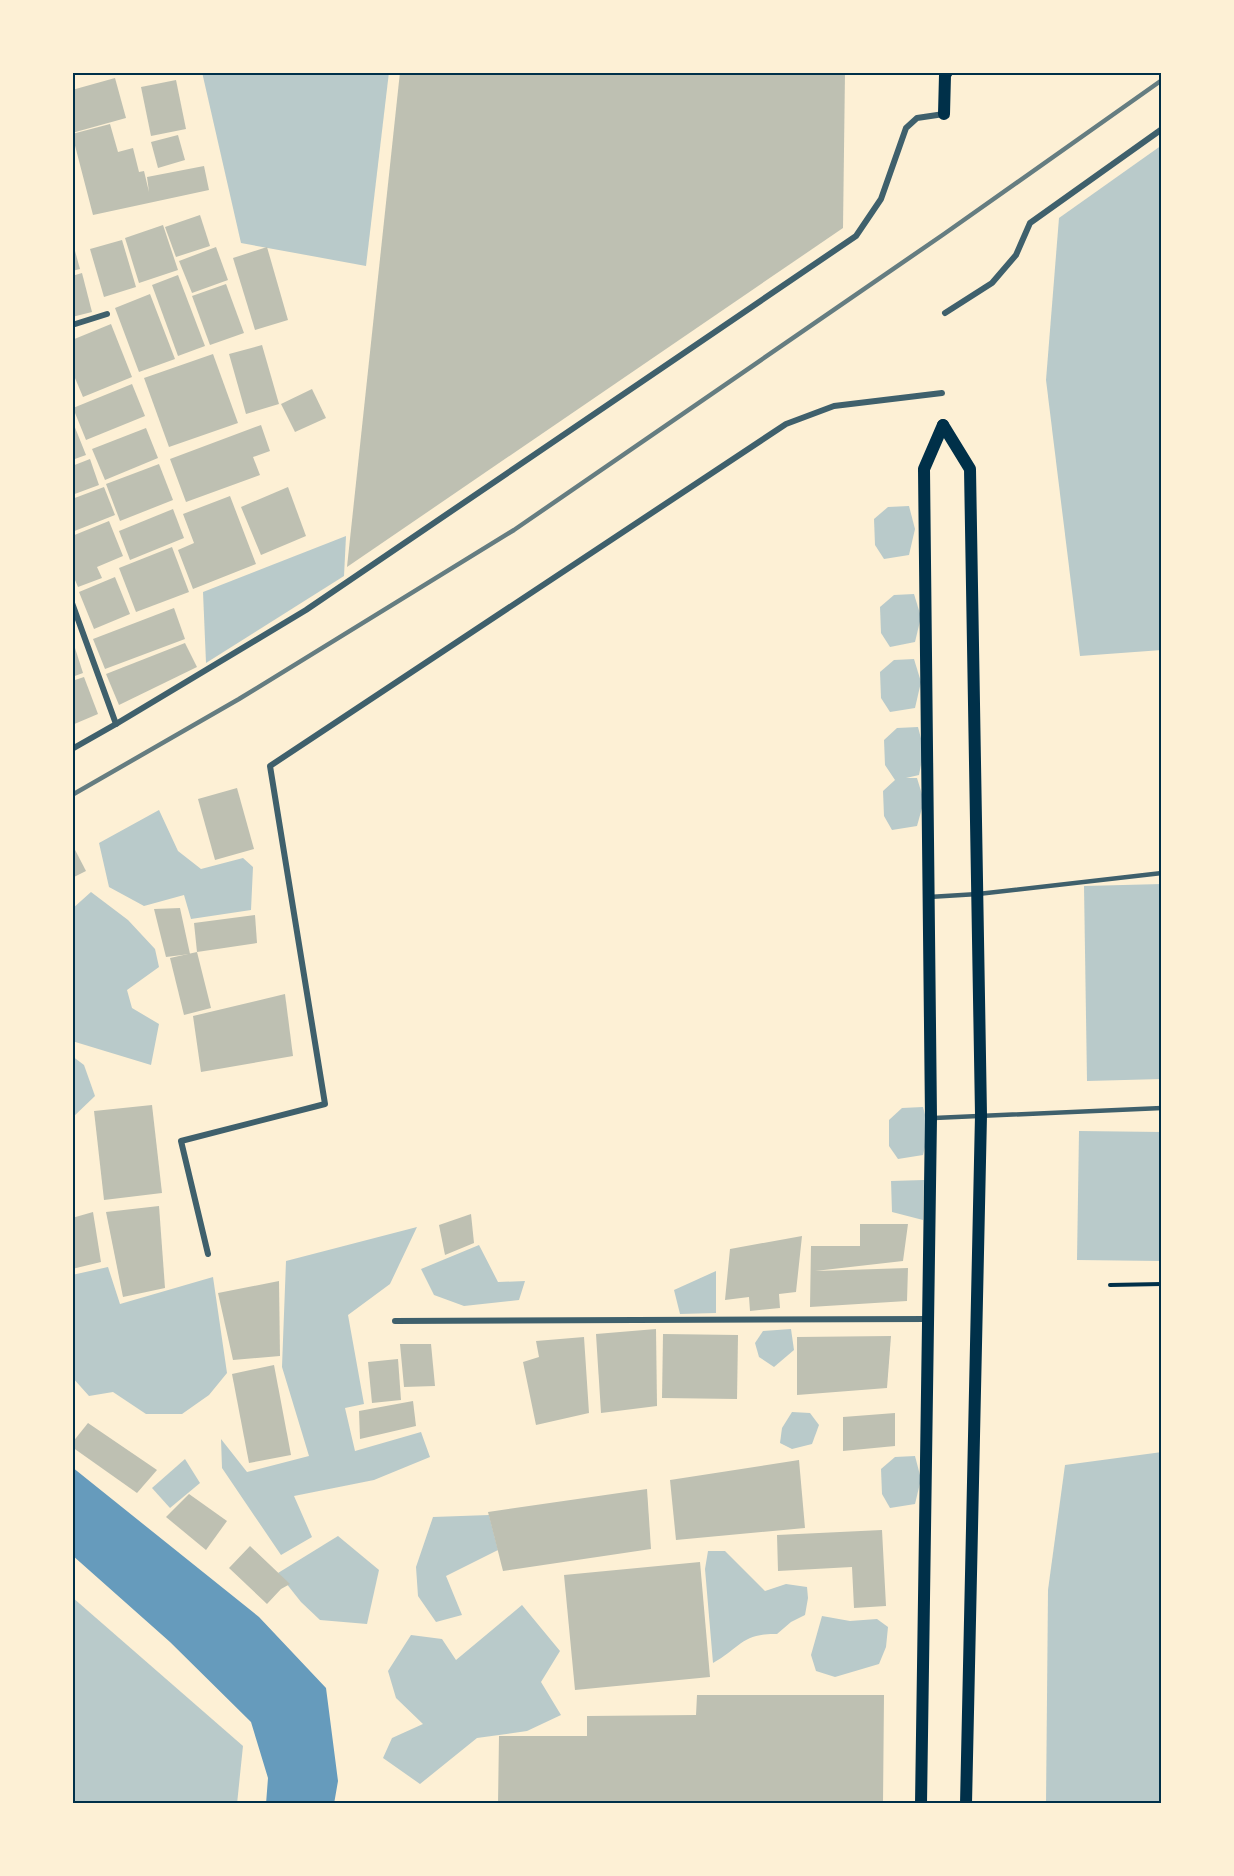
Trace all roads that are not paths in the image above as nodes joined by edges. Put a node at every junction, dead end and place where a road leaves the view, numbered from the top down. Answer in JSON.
{"nodes":[{"id":1,"x":945,"y":73,"type":"edge"},
{"id":2,"x":944,"y":114,"type":"joint"},
{"id":3,"x":1162,"y":129,"type":"edge"},
{"id":4,"x":945,"y":313,"type":"dead end"},
{"id":5,"x":107,"y":314,"type":"dead end"},
{"id":6,"x":72,"y":324,"type":"edge"},
{"id":7,"x":942,"y":393,"type":"dead end"},
{"id":8,"x":72,"y":603,"type":"edge"},
{"id":9,"x":116,"y":724,"type":"junction"},
{"id":10,"x":72,"y":749,"type":"edge"},
{"id":11,"x":1162,"y":873,"type":"edge"},
{"id":12,"x":978,"y":894,"type":"junction"},
{"id":13,"x":927,"y":897,"type":"junction"},
{"id":14,"x":1162,"y":1108,"type":"edge"},
{"id":15,"x":981,"y":1115,"type":"junction"},
{"id":16,"x":931,"y":1118,"type":"junction"},
{"id":17,"x":208,"y":1254,"type":"dead end"},
{"id":18,"x":929,"y":1320,"type":"junction"},
{"id":19,"x":395,"y":1321,"type":"dead end"},
{"id":20,"x":921,"y":1804,"type":"edge"},
{"id":21,"x":966,"y":1804,"type":"edge"}],
"edges":[{"from":1,"to":2,"type":"main road"},
{"from":2,"to":9,"type":"street"},
{"from":3,"to":4,"type":"street"},
{"from":5,"to":6,"type":"street"},
{"from":7,"to":17,"type":"street"},
{"from":8,"to":9,"type":"street"},
{"from":9,"to":10,"type":"street"},
{"from":11,"to":12,"type":"lane"},
{"from":12,"to":13,"type":"lane"},
{"from":12,"to":13,"type":"main road"},
{"from":12,"to":15,"type":"main road"},
{"from":13,"to":16,"type":"main road"},
{"from":14,"to":15,"type":"lane"},
{"from":15,"to":16,"type":"lane"},
{"from":15,"to":21,"type":"main road"},
{"from":16,"to":18,"type":"main road"},
{"from":18,"to":19,"type":"street"},
{"from":18,"to":20,"type":"main road"}]}
